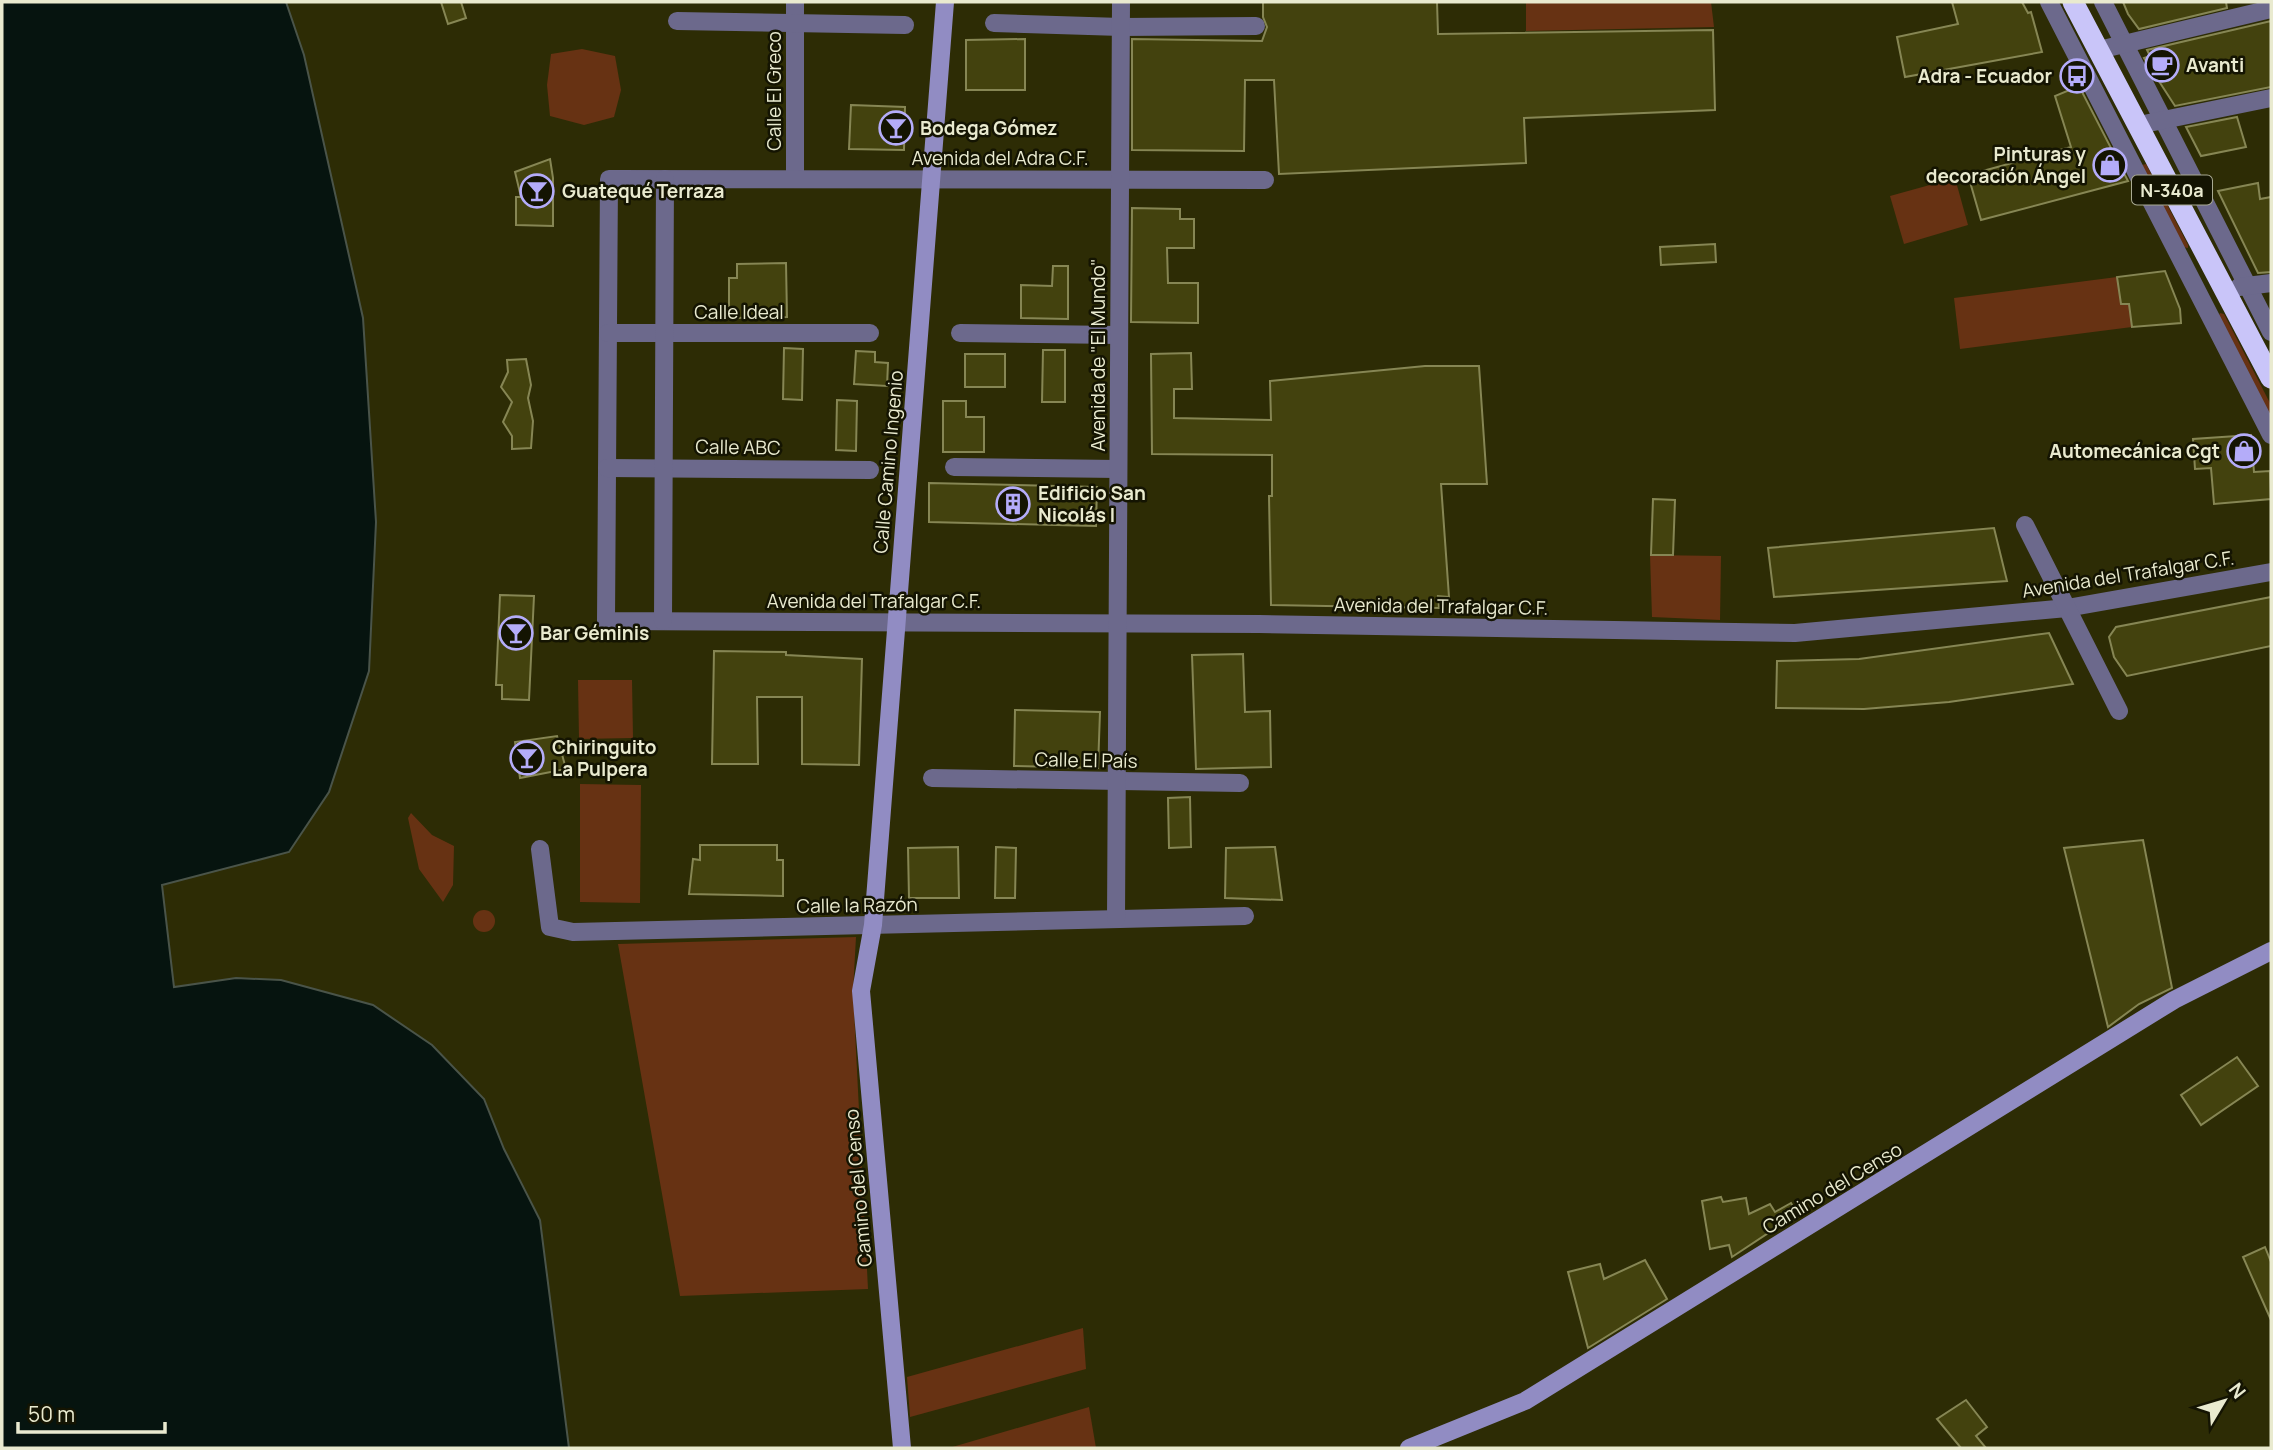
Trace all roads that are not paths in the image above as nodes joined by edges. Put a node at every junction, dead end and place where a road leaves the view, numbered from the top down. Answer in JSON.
{"nodes":[{"id":1,"x":795,"y":2,"type":"edge"},
{"id":2,"x":945,"y":2,"type":"edge"},
{"id":3,"x":1121,"y":2,"type":"edge"},
{"id":4,"x":2049,"y":2,"type":"edge"},
{"id":5,"x":2073,"y":2,"type":"edge"},
{"id":6,"x":2103,"y":2,"type":"edge"},
{"id":7,"x":2271,"y":9,"type":"edge"},
{"id":8,"x":677,"y":22,"type":"dead end"},
{"id":9,"x":995,"y":23,"type":"dead end"},
{"id":10,"x":795,"y":24,"type":"junction"},
{"id":11,"x":905,"y":25,"type":"dead end"},
{"id":12,"x":1256,"y":26,"type":"dead end"},
{"id":13,"x":1121,"y":27,"type":"junction"},
{"id":14,"x":2099,"y":50,"type":"junction"},
{"id":15,"x":2271,"y":98,"type":"edge"},
{"id":16,"x":2139,"y":125,"type":"junction"},
{"id":17,"x":665,"y":179,"type":"junction"},
{"id":18,"x":795,"y":179,"type":"junction"},
{"id":19,"x":931,"y":179,"type":"junction"},
{"id":20,"x":1120,"y":180,"type":"junction"},
{"id":21,"x":1265,"y":180,"type":"dead end"},
{"id":22,"x":2271,"y":283,"type":"edge"},
{"id":23,"x":2247,"y":286,"type":"junction"},
{"id":24,"x":2225,"y":289,"type":"junction"},
{"id":25,"x":2271,"y":332,"type":"edge"},
{"id":26,"x":608,"y":333,"type":"junction"},
{"id":27,"x":664,"y":333,"type":"junction"},
{"id":28,"x":870,"y":333,"type":"dead end"},
{"id":29,"x":960,"y":333,"type":"dead end"},
{"id":30,"x":1118,"y":335,"type":"junction"},
{"id":31,"x":2271,"y":377,"type":"edge"},
{"id":32,"x":2271,"y":435,"type":"edge"},
{"id":33,"x":663,"y":467,"type":"junction"},
{"id":34,"x":954,"y":467,"type":"dead end"},
{"id":35,"x":607,"y":468,"type":"junction"},
{"id":36,"x":1118,"y":469,"type":"junction"},
{"id":37,"x":870,"y":470,"type":"dead end"},
{"id":38,"x":2025,"y":525,"type":"dead end"},
{"id":39,"x":2271,"y":572,"type":"edge"},
{"id":40,"x":2067,"y":608,"type":"junction"},
{"id":41,"x":663,"y":621,"type":"junction"},
{"id":42,"x":896,"y":622,"type":"junction"},
{"id":43,"x":1118,"y":625,"type":"junction"},
{"id":44,"x":2119,"y":711,"type":"dead end"},
{"id":45,"x":932,"y":778,"type":"dead end"},
{"id":46,"x":1116,"y":781,"type":"junction"},
{"id":47,"x":1240,"y":783,"type":"dead end"},
{"id":48,"x":540,"y":849,"type":"dead end"},
{"id":49,"x":1245,"y":916,"type":"dead end"},
{"id":50,"x":1116,"y":919,"type":"junction"},
{"id":51,"x":873,"y":925,"type":"junction"},
{"id":52,"x":2271,"y":951,"type":"edge"},
{"id":53,"x":902,"y":1448,"type":"edge"},
{"id":54,"x":1409,"y":1448,"type":"edge"}],
"edges":[{"from":1,"to":10,"type":"street","name":"Calle El Greco"},
{"from":2,"to":19,"type":"street","name":"Calle Camino Ingenio"},
{"from":3,"to":13,"type":"street","name":"Avenida de \"El Mundo\""},
{"from":4,"to":32,"type":"street"},
{"from":5,"to":14,"type":"highway","number":"N-340a"},
{"from":6,"to":23,"type":"street"},
{"from":7,"to":14,"type":"street"},
{"from":8,"to":10,"type":"street"},
{"from":9,"to":13,"type":"street"},
{"from":10,"to":11,"type":"street"},
{"from":10,"to":18,"type":"street","name":"Calle El Greco"},
{"from":12,"to":13,"type":"street"},
{"from":13,"to":20,"type":"street","name":"Avenida de \"El Mundo\""},
{"from":14,"to":16,"type":"highway","number":"N-340a"},
{"from":15,"to":16,"type":"street"},
{"from":16,"to":24,"type":"highway","number":"N-340a"},
{"from":17,"to":18,"type":"street","name":"Avenida del Adra C.F."},
{"from":17,"to":26,"type":"street","name":"Avenida del Adra C.F."},
{"from":17,"to":27,"type":"street"},
{"from":18,"to":19,"type":"street","name":"Avenida del Adra C.F."},
{"from":19,"to":20,"type":"street","name":"Avenida del Adra C.F."},
{"from":19,"to":42,"type":"street","name":"Calle Camino Ingenio"},
{"from":20,"to":21,"type":"street","name":"Avenida del Adra C.F."},
{"from":20,"to":30,"type":"street","name":"Avenida de \"El Mundo\""},
{"from":22,"to":23,"type":"street"},
{"from":23,"to":24,"type":"street"},
{"from":23,"to":25,"type":"street"},
{"from":24,"to":31,"type":"highway","number":"N-340a"},
{"from":26,"to":27,"type":"street","name":"Calle Ideal"},
{"from":26,"to":35,"type":"street"},
{"from":27,"to":28,"type":"street","name":"Calle Ideal"},
{"from":27,"to":33,"type":"street"},
{"from":29,"to":30,"type":"street"},
{"from":30,"to":36,"type":"street","name":"Avenida de \"El Mundo\""},
{"from":33,"to":35,"type":"street","name":"Calle ABC"},
{"from":33,"to":37,"type":"street","name":"Calle ABC"},
{"from":33,"to":41,"type":"street"},
{"from":34,"to":36,"type":"street"},
{"from":35,"to":41,"type":"street","name":"Avenida del Trafalgar C.F."},
{"from":36,"to":43,"type":"street","name":"Avenida de \"El Mundo\""},
{"from":38,"to":40,"type":"street"},
{"from":39,"to":40,"type":"street","name":"Avenida del Trafalgar C.F."},
{"from":40,"to":43,"type":"street","name":"Avenida del Trafalgar C.F."},
{"from":40,"to":44,"type":"street"},
{"from":41,"to":42,"type":"street","name":"Avenida del Trafalgar C.F."},
{"from":42,"to":43,"type":"street","name":"Avenida del Trafalgar C.F."},
{"from":42,"to":51,"type":"street","name":"Calle Camino Ingenio"},
{"from":43,"to":46,"type":"street","name":"Avenida de \"El Mundo\""},
{"from":45,"to":46,"type":"street","name":"Calle El País"},
{"from":46,"to":47,"type":"street","name":"Calle El País"},
{"from":46,"to":50,"type":"street","name":"Avenida de \"El Mundo\""},
{"from":48,"to":51,"type":"street","name":"Calle la Razón"},
{"from":49,"to":50,"type":"street","name":"Calle la Razón"},
{"from":50,"to":51,"type":"street","name":"Calle la Razón"},
{"from":51,"to":53,"type":"street","name":"Camino del Censo"},
{"from":52,"to":54,"type":"street","name":"Camino del Censo"}]}
